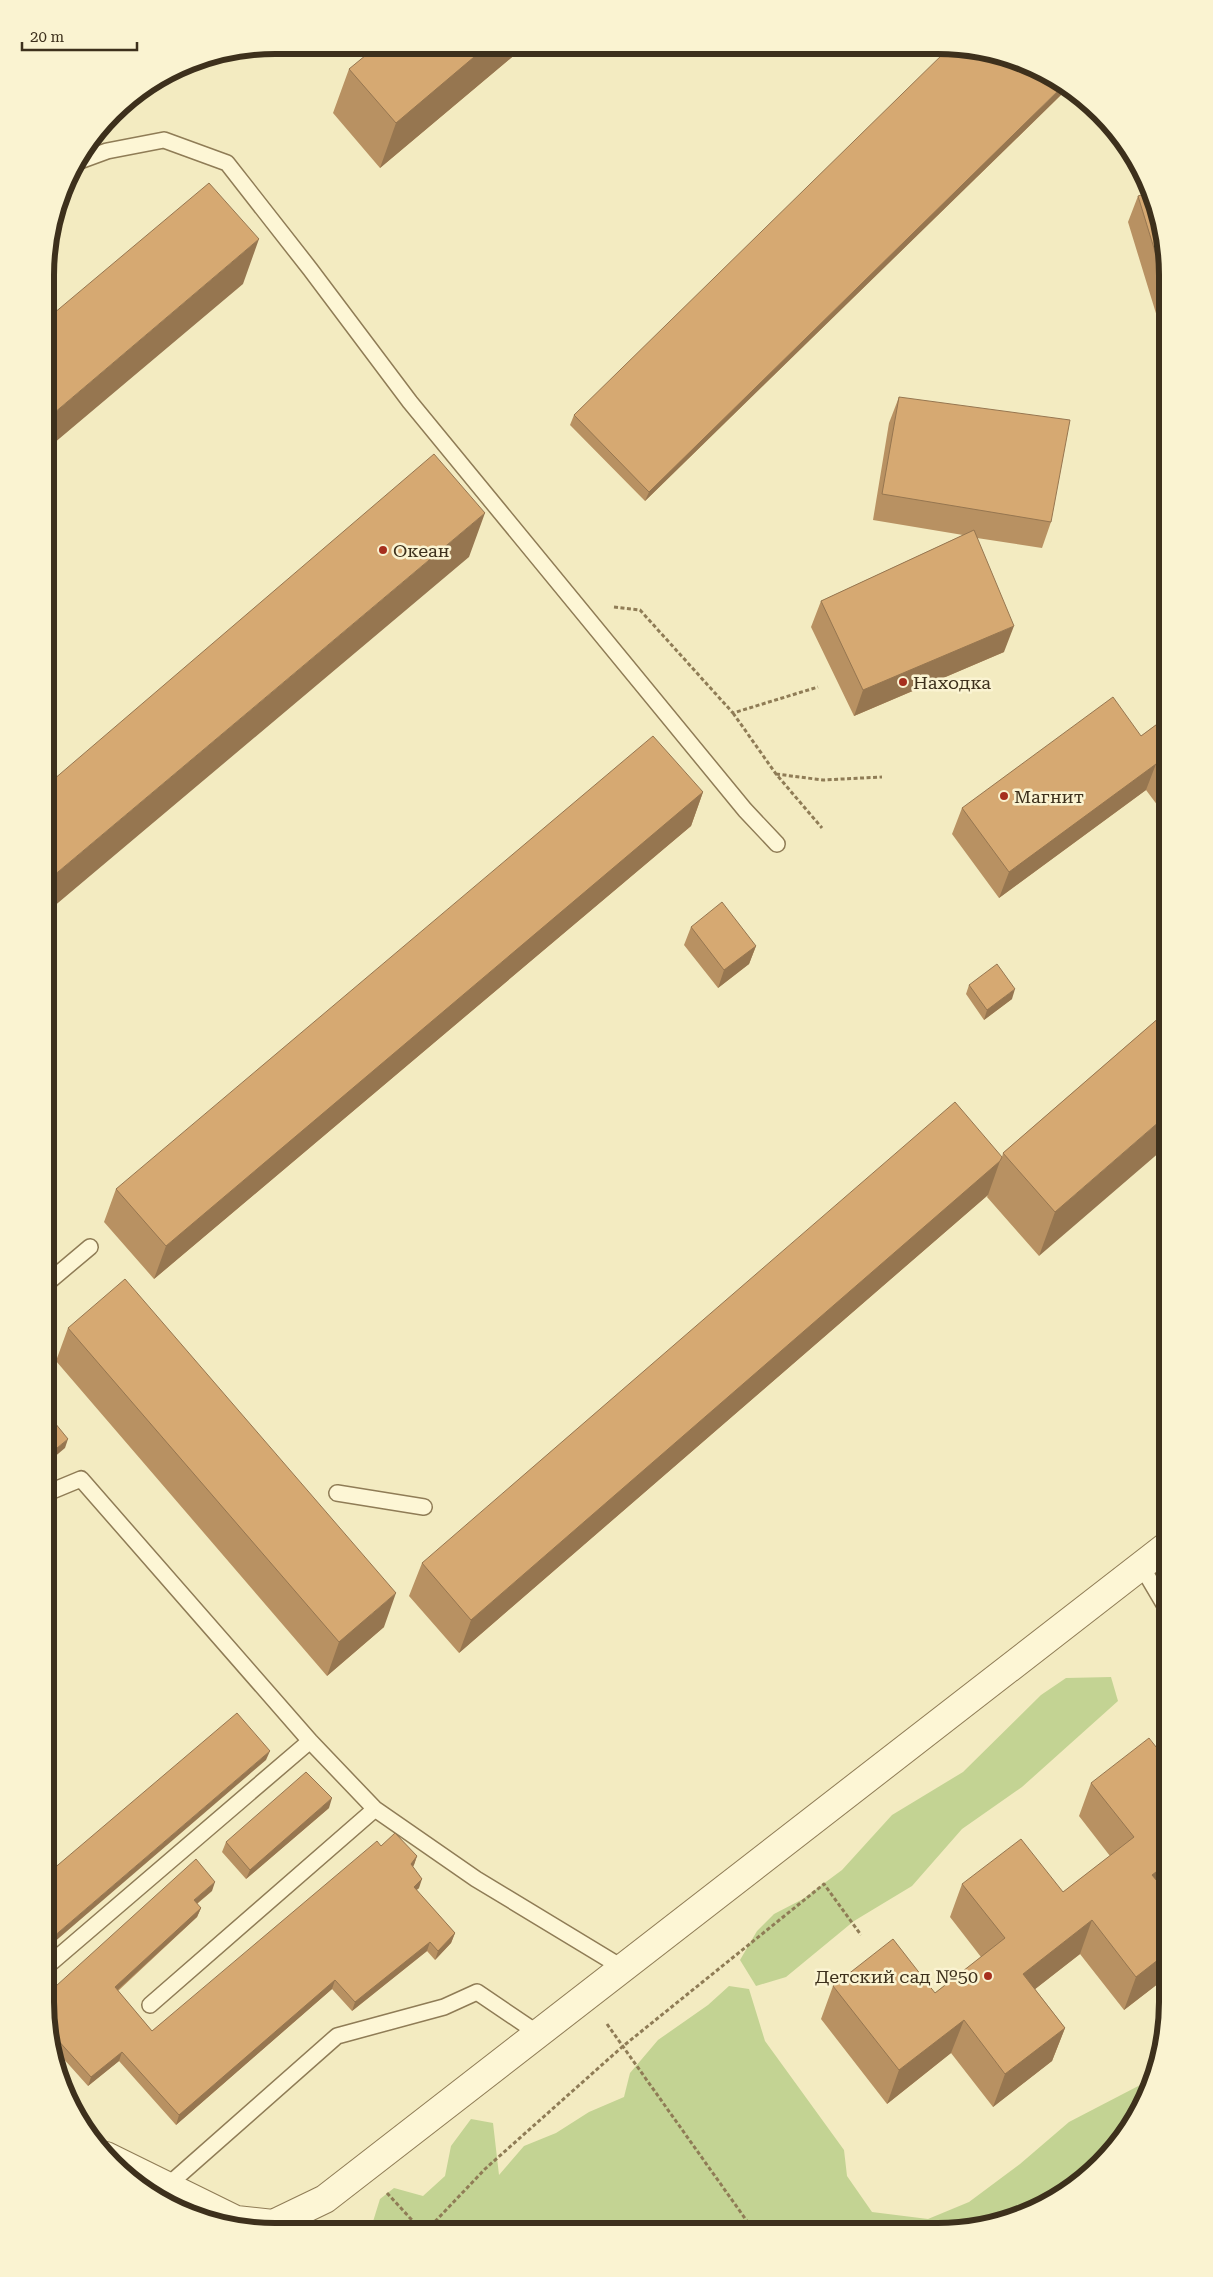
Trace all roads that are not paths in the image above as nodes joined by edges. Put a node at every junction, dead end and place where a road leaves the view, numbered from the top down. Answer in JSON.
{"nodes":[{"id":1,"x":87,"y":159,"type":"edge"},
{"id":2,"x":776,"y":844,"type":"dead end"},
{"id":3,"x":90,"y":1248,"type":"dead end"},
{"id":4,"x":54,"y":1277,"type":"edge"},
{"id":5,"x":54,"y":1489,"type":"edge"},
{"id":6,"x":337,"y":1493,"type":"dead end"},
{"id":7,"x":424,"y":1507,"type":"dead end"},
{"id":8,"x":1159,"y":1553,"type":"edge"},
{"id":9,"x":1142,"y":1567,"type":"junction"},
{"id":10,"x":1159,"y":1596,"type":"edge"},
{"id":11,"x":310,"y":1741,"type":"junction"},
{"id":12,"x":375,"y":1809,"type":"junction"},
{"id":13,"x":54,"y":1960,"type":"edge"},
{"id":14,"x":623,"y":1968,"type":"junction"},
{"id":15,"x":150,"y":2005,"type":"dead end"},
{"id":16,"x":539,"y":2034,"type":"junction"},
{"id":17,"x":128,"y":2167,"type":"edge"},
{"id":18,"x":167,"y":2186,"type":"junction"},
{"id":19,"x":222,"y":2217,"type":"edge"},
{"id":20,"x":275,"y":2223,"type":"edge"}],
"edges":[{"from":1,"to":2,"type":"lane"},
{"from":3,"to":4,"type":"lane"},
{"from":5,"to":11,"type":"lane"},
{"from":6,"to":7,"type":"lane"},
{"from":8,"to":9,"type":"street"},
{"from":9,"to":10,"type":"lane"},
{"from":9,"to":14,"type":"street"},
{"from":11,"to":12,"type":"lane"},
{"from":11,"to":13,"type":"lane"},
{"from":12,"to":14,"type":"lane"},
{"from":12,"to":15,"type":"lane"},
{"from":14,"to":16,"type":"street"},
{"from":16,"to":18,"type":"lane"},
{"from":16,"to":20,"type":"street"},
{"from":17,"to":18,"type":"street"},
{"from":18,"to":19,"type":"street"}]}
